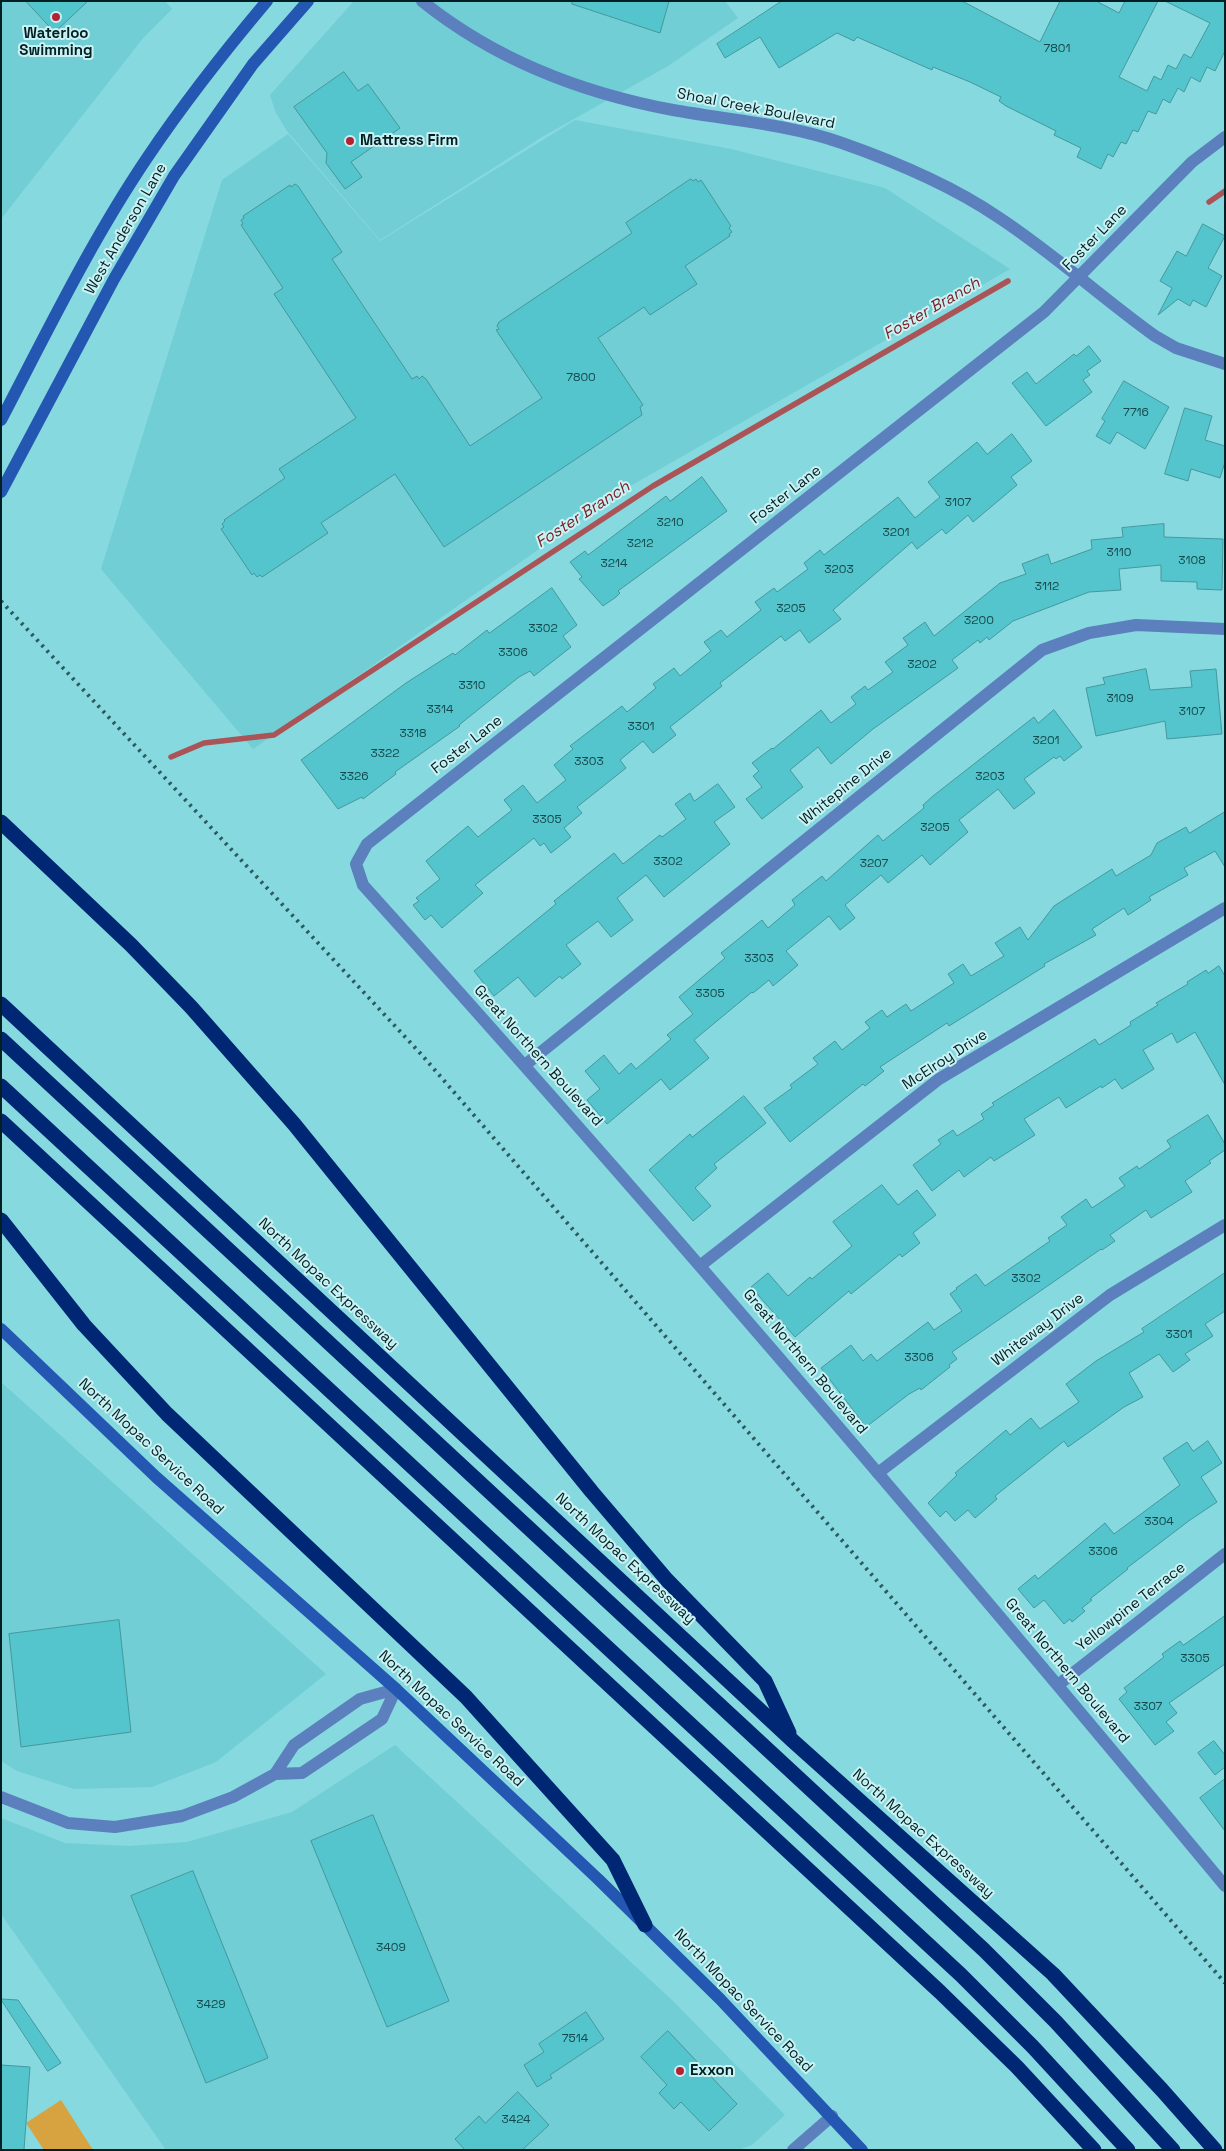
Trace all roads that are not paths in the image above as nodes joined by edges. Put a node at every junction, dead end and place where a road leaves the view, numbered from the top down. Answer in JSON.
{"nodes":[{"id":1,"x":267,"y":1,"type":"edge"},
{"id":2,"x":308,"y":1,"type":"edge"},
{"id":3,"x":422,"y":1,"type":"edge"},
{"id":4,"x":1225,"y":137,"type":"edge"},
{"id":5,"x":1079,"y":278,"type":"junction"},
{"id":6,"x":1225,"y":364,"type":"edge"},
{"id":7,"x":1,"y":420,"type":"edge"},
{"id":8,"x":1,"y":492,"type":"edge"},
{"id":9,"x":1225,"y":629,"type":"edge"},
{"id":10,"x":1,"y":822,"type":"edge"},
{"id":11,"x":356,"y":864,"type":"joint"},
{"id":12,"x":1225,"y":908,"type":"edge"},
{"id":13,"x":1,"y":1004,"type":"edge"},
{"id":14,"x":1,"y":1039,"type":"edge"},
{"id":15,"x":525,"y":1065,"type":"junction"},
{"id":16,"x":1,"y":1086,"type":"edge"},
{"id":17,"x":1,"y":1121,"type":"edge"},
{"id":18,"x":1,"y":1220,"type":"edge"},
{"id":19,"x":1225,"y":1225,"type":"edge"},
{"id":20,"x":701,"y":1265,"type":"junction"},
{"id":21,"x":1,"y":1328,"type":"edge"},
{"id":22,"x":878,"y":1473,"type":"junction"},
{"id":23,"x":1225,"y":1554,"type":"edge"},
{"id":24,"x":1058,"y":1685,"type":"junction"},
{"id":25,"x":396,"y":1689,"type":"junction"},
{"id":26,"x":793,"y":1741,"type":"junction"},
{"id":27,"x":275,"y":1774,"type":"junction"},
{"id":28,"x":1,"y":1797,"type":"edge"},
{"id":29,"x":1225,"y":1886,"type":"edge"},
{"id":30,"x":645,"y":1925,"type":"junction"},
{"id":31,"x":832,"y":2116,"type":"junction"},
{"id":32,"x":793,"y":2150,"type":"edge"},
{"id":33,"x":862,"y":2150,"type":"edge"},
{"id":34,"x":1094,"y":2150,"type":"edge"},
{"id":35,"x":1128,"y":2150,"type":"edge"},
{"id":36,"x":1173,"y":2150,"type":"edge"},
{"id":37,"x":1215,"y":2150,"type":"edge"}],
"edges":[{"from":1,"to":7,"type":"main road","name":"West Anderson Lane"},
{"from":2,"to":8,"type":"main road","name":"West Anderson Lane"},
{"from":3,"to":5,"type":"street","name":"Shoal Creek Boulevard"},
{"from":4,"to":5,"type":"street","name":"Foster Lane"},
{"from":5,"to":6,"type":"street","name":"Shoal Creek Boulevard"},
{"from":5,"to":11,"type":"street","name":"Foster Lane"},
{"from":9,"to":15,"type":"street","name":"Whitepine Drive"},
{"from":10,"to":26,"type":"highway"},
{"from":11,"to":15,"type":"street","name":"Great Northern Boulevard"},
{"from":12,"to":20,"type":"street","name":"McElroy Drive"},
{"from":13,"to":26,"type":"highway","name":"North Mopac Expressway"},
{"from":14,"to":36,"type":"highway"},
{"from":15,"to":20,"type":"street","name":"Great Northern Boulevard"},
{"from":16,"to":35,"type":"highway"},
{"from":17,"to":34,"type":"highway"},
{"from":18,"to":30,"type":"highway"},
{"from":19,"to":22,"type":"street","name":"Whiteway Drive"},
{"from":20,"to":22,"type":"street","name":"Great Northern Boulevard"},
{"from":21,"to":25,"type":"main road","name":"North Mopac Service Road"},
{"from":22,"to":24,"type":"street","name":"Great Northern Boulevard"},
{"from":23,"to":24,"type":"street","name":"Yellowpine Terrace"},
{"from":24,"to":29,"type":"street","name":"Great Northern Boulevard"},
{"from":25,"to":27,"type":"street"},
{"from":25,"to":27,"type":"street"},
{"from":25,"to":30,"type":"main road","name":"North Mopac Service Road"},
{"from":26,"to":37,"type":"highway","name":"North Mopac Expressway"},
{"from":27,"to":28,"type":"street"},
{"from":30,"to":31,"type":"main road","name":"North Mopac Service Road"},
{"from":31,"to":32,"type":"street"},
{"from":31,"to":33,"type":"main road","name":"North Mopac Service Road"}]}
